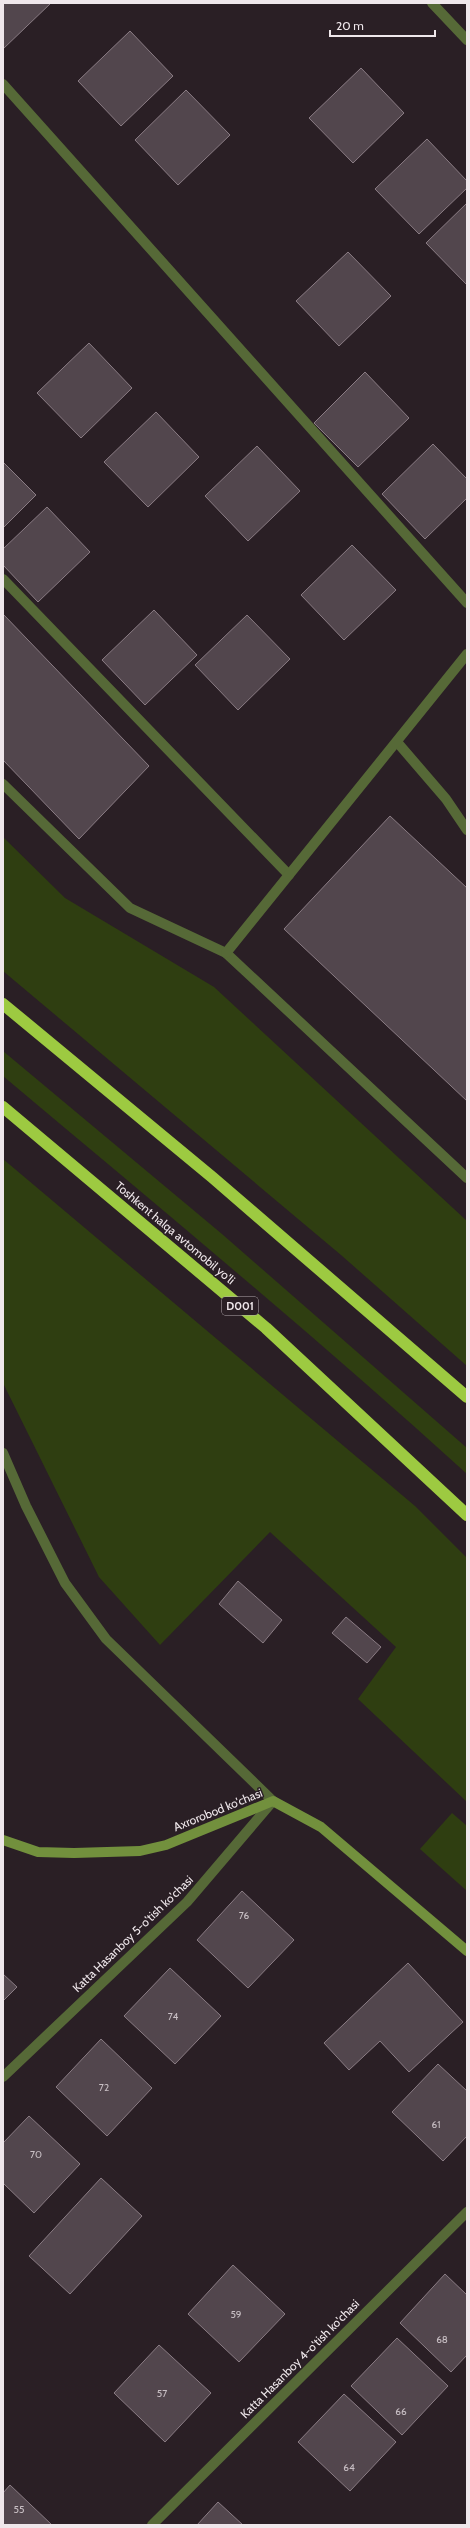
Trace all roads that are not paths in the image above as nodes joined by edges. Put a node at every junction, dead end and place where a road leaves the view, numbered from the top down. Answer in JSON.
{"nodes":[{"id":1,"x":432,"y":3,"type":"edge"},
{"id":2,"x":467,"y":40,"type":"edge"},
{"id":3,"x":3,"y":84,"type":"edge"},
{"id":4,"x":3,"y":579,"type":"edge"},
{"id":5,"x":467,"y":604,"type":"edge"},
{"id":6,"x":467,"y":654,"type":"edge"},
{"id":7,"x":397,"y":742,"type":"junction"},
{"id":8,"x":3,"y":784,"type":"edge"},
{"id":9,"x":467,"y":830,"type":"edge"},
{"id":10,"x":289,"y":875,"type":"junction"},
{"id":11,"x":226,"y":953,"type":"junction"},
{"id":12,"x":3,"y":1004,"type":"edge"},
{"id":13,"x":3,"y":1107,"type":"edge"},
{"id":14,"x":467,"y":1178,"type":"edge"},
{"id":15,"x":467,"y":1397,"type":"edge"},
{"id":16,"x":3,"y":1453,"type":"edge"},
{"id":17,"x":467,"y":1515,"type":"edge"},
{"id":18,"x":272,"y":1801,"type":"junction"},
{"id":19,"x":3,"y":1840,"type":"edge"},
{"id":20,"x":467,"y":1951,"type":"edge"},
{"id":21,"x":3,"y":2077,"type":"edge"},
{"id":22,"x":467,"y":2212,"type":"edge"},
{"id":23,"x":152,"y":2525,"type":"edge"}],
"edges":[{"from":1,"to":2,"type":"street"},
{"from":3,"to":5,"type":"street"},
{"from":4,"to":10,"type":"street"},
{"from":6,"to":7,"type":"street"},
{"from":7,"to":9,"type":"street"},
{"from":7,"to":10,"type":"street"},
{"from":8,"to":11,"type":"street"},
{"from":10,"to":11,"type":"street"},
{"from":11,"to":14,"type":"street"},
{"from":12,"to":15,"type":"highway"},
{"from":13,"to":17,"type":"highway","name":"Toshkent halqa avtomobil yo'li","number":"D001"},
{"from":16,"to":18,"type":"street"},
{"from":18,"to":19,"type":"street","name":"Axrorobod ko'chasi"},
{"from":18,"to":20,"type":"street","name":"Axrorobod ko'chasi"},
{"from":18,"to":21,"type":"street","name":"Katta Hasanboy 5-o'tish ko'chasi"},
{"from":22,"to":23,"type":"street","name":"Katta Hasanboy 4-o'tish ko'chasi"}]}
